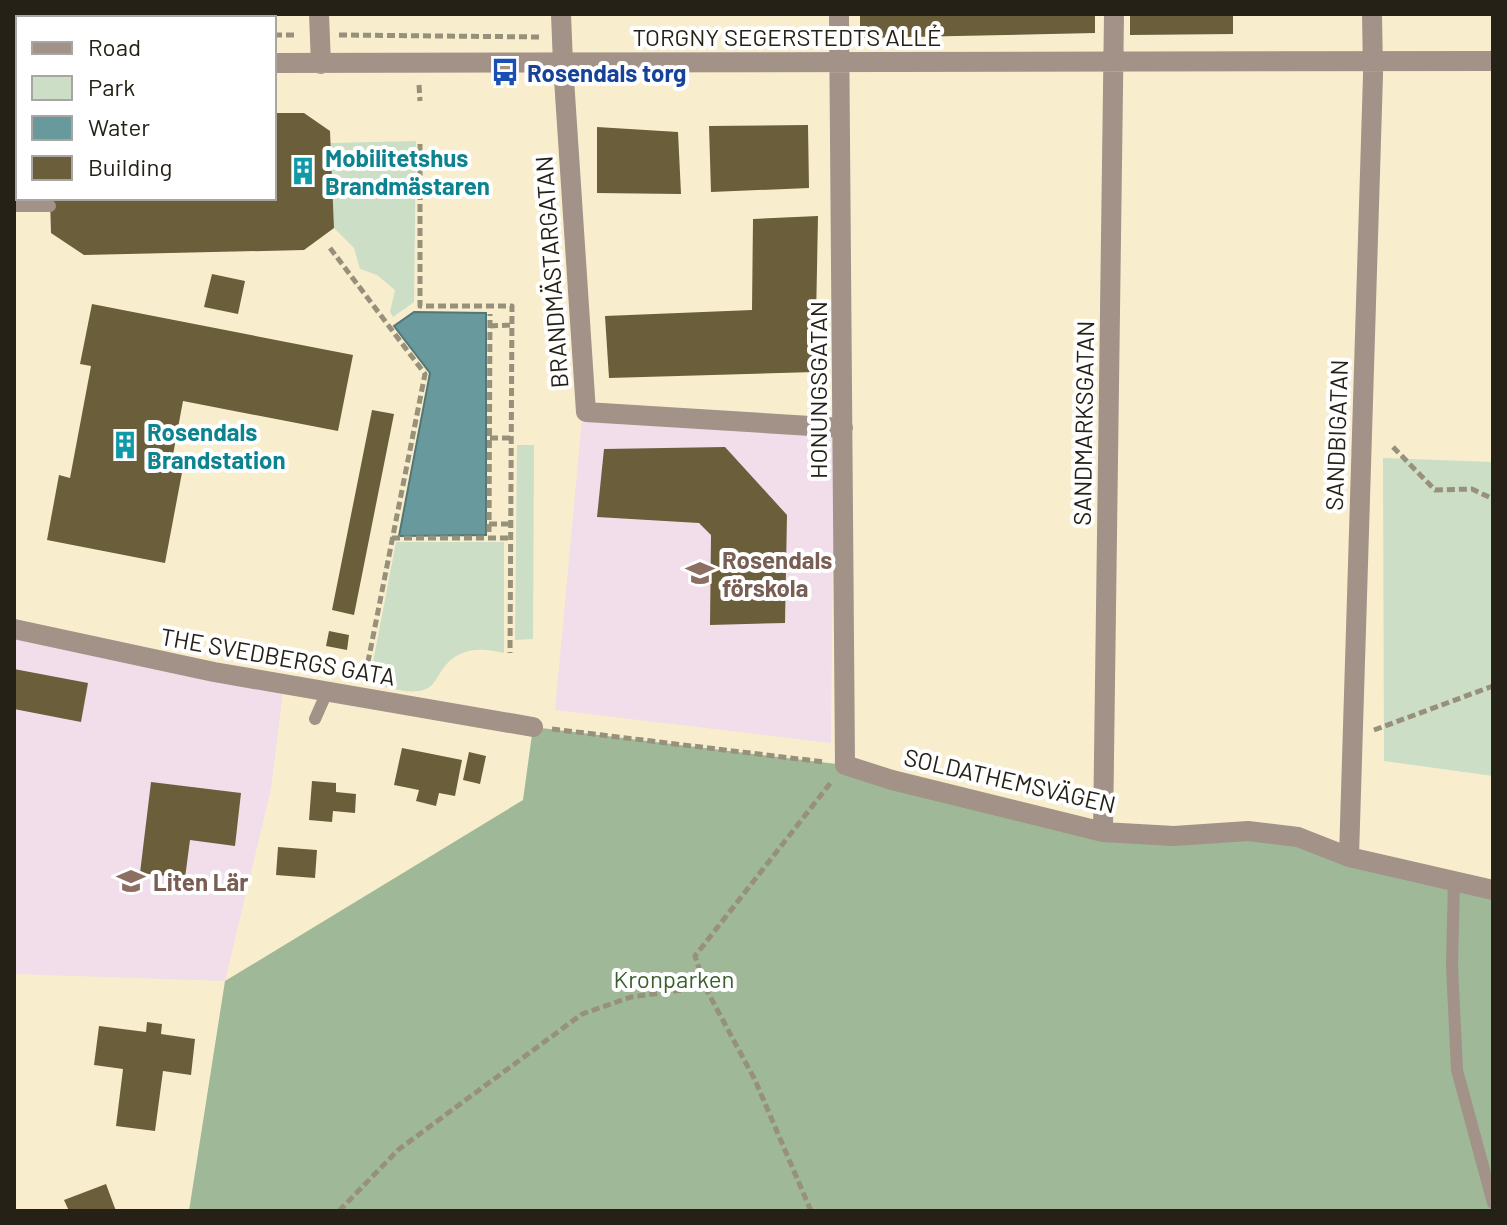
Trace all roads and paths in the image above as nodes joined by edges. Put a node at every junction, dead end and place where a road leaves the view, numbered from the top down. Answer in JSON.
{"nodes":[{"id":1,"x":319,"y":14,"type":"edge"},
{"id":2,"x":561,"y":14,"type":"edge"},
{"id":3,"x":839,"y":14,"type":"edge"},
{"id":4,"x":1114,"y":14,"type":"edge"},
{"id":5,"x":1372,"y":14,"type":"edge"},
{"id":6,"x":276,"y":35,"type":"edge"},
{"id":7,"x":320,"y":35,"type":"junction"},
{"id":8,"x":562,"y":36,"type":"junction"},
{"id":9,"x":1372,"y":59,"type":"junction"},
{"id":10,"x":1114,"y":60,"type":"junction"},
{"id":11,"x":1493,"y":61,"type":"edge"},
{"id":12,"x":840,"y":62,"type":"junction"},
{"id":13,"x":276,"y":63,"type":"edge"},
{"id":14,"x":321,"y":64,"type":"junction"},
{"id":15,"x":563,"y":64,"type":"junction"},
{"id":16,"x":419,"y":80,"type":"dead end"},
{"id":17,"x":420,"y":101,"type":"dead end"},
{"id":18,"x":420,"y":144,"type":"dead end"},
{"id":19,"x":14,"y":206,"type":"edge"},
{"id":20,"x":50,"y":206,"type":"dead end"},
{"id":21,"x":330,"y":248,"type":"dead end"},
{"id":22,"x":490,"y":314,"type":"dead end"},
{"id":23,"x":511,"y":325,"type":"junction"},
{"id":24,"x":490,"y":326,"type":"junction"},
{"id":25,"x":843,"y":428,"type":"junction"},
{"id":26,"x":490,"y":438,"type":"junction"},
{"id":27,"x":511,"y":438,"type":"junction"},
{"id":28,"x":1393,"y":447,"type":"dead end"},
{"id":29,"x":1493,"y":499,"type":"edge"},
{"id":30,"x":489,"y":524,"type":"junction"},
{"id":31,"x":511,"y":524,"type":"junction"},
{"id":32,"x":489,"y":532,"type":"dead end"},
{"id":33,"x":392,"y":538,"type":"junction"},
{"id":34,"x":510,"y":538,"type":"junction"},
{"id":35,"x":14,"y":629,"type":"edge"},
{"id":36,"x":510,"y":653,"type":"dead end"},
{"id":37,"x":364,"y":682,"type":"dead end"},
{"id":38,"x":1493,"y":686,"type":"edge"},
{"id":39,"x":327,"y":692,"type":"junction"},
{"id":40,"x":315,"y":719,"type":"dead end"},
{"id":41,"x":533,"y":727,"type":"joint"},
{"id":42,"x":1352,"y":739,"type":"junction"},
{"id":43,"x":845,"y":765,"type":"junction"},
{"id":44,"x":1103,"y":832,"type":"junction"},
{"id":45,"x":1349,"y":857,"type":"junction"},
{"id":46,"x":1454,"y":879,"type":"junction"},
{"id":47,"x":1493,"y":890,"type":"edge"},
{"id":48,"x":705,"y":987,"type":"junction"},
{"id":49,"x":1493,"y":1203,"type":"edge"},
{"id":50,"x":339,"y":1211,"type":"edge"},
{"id":51,"x":811,"y":1211,"type":"edge"}],
"edges":[{"from":1,"to":7,"type":"street"},
{"from":2,"to":8,"type":"street"},
{"from":3,"to":12,"type":"street","name":"HONUNGSGATAN"},
{"from":4,"to":10,"type":"street","name":"SANDMARKSGATAN"},
{"from":5,"to":9,"type":"street","name":"SANDBIGATAN"},
{"from":6,"to":7,"type":"path"},
{"from":7,"to":8,"type":"path"},
{"from":7,"to":14,"type":"street"},
{"from":8,"to":15,"type":"street"},
{"from":9,"to":10,"type":"street","name":"TORGNY SEGERSTEDTS ALLÉ"},
{"from":9,"to":11,"type":"street","name":"TORGNY SEGERSTEDTS ALLÉ"},
{"from":9,"to":42,"type":"street","name":"SANDBIGATAN"},
{"from":10,"to":12,"type":"street","name":"TORGNY SEGERSTEDTS ALLÉ"},
{"from":10,"to":44,"type":"street","name":"SANDMARKSGATAN"},
{"from":12,"to":15,"type":"street","name":"TORGNY SEGERSTEDTS ALLÉ"},
{"from":12,"to":25,"type":"street","name":"HONUNGSGATAN"},
{"from":13,"to":14,"type":"street","name":"TORGNY SEGERSTEDTS ALLÉ"},
{"from":14,"to":15,"type":"street","name":"TORGNY SEGERSTEDTS ALLÉ"},
{"from":15,"to":25,"type":"street","name":"BRANDMÄSTARGATAN"},
{"from":16,"to":17,"type":"path"},
{"from":18,"to":23,"type":"path"},
{"from":19,"to":20,"type":"lane"},
{"from":21,"to":33,"type":"path"},
{"from":22,"to":24,"type":"path"},
{"from":23,"to":24,"type":"path"},
{"from":23,"to":27,"type":"path"},
{"from":24,"to":26,"type":"path"},
{"from":25,"to":43,"type":"street","name":"HONUNGSGATAN"},
{"from":26,"to":27,"type":"path"},
{"from":26,"to":30,"type":"path"},
{"from":27,"to":31,"type":"path"},
{"from":28,"to":29,"type":"path"},
{"from":30,"to":31,"type":"path"},
{"from":30,"to":32,"type":"path"},
{"from":31,"to":34,"type":"path"},
{"from":33,"to":34,"type":"path"},
{"from":33,"to":37,"type":"path"},
{"from":34,"to":36,"type":"path"},
{"from":35,"to":39,"type":"street","name":"THE SVEDBERGS GATA"},
{"from":38,"to":42,"type":"path"},
{"from":39,"to":40,"type":"lane"},
{"from":39,"to":41,"type":"street","name":"THE SVEDBERGS GATA"},
{"from":41,"to":43,"type":"path"},
{"from":42,"to":45,"type":"street","name":"SANDBIGATAN"},
{"from":43,"to":44,"type":"street","name":"SOLDATHEMSVÄGEN"},
{"from":43,"to":48,"type":"path"},
{"from":44,"to":45,"type":"street","name":"SOLDATHEMSVÄGEN"},
{"from":45,"to":46,"type":"street","name":"SOLDATHEMSVÄGEN"},
{"from":46,"to":47,"type":"street","name":"SOLDATHEMSVÄGEN"},
{"from":46,"to":49,"type":"lane"},
{"from":48,"to":50,"type":"path"},
{"from":48,"to":51,"type":"path"}]}
